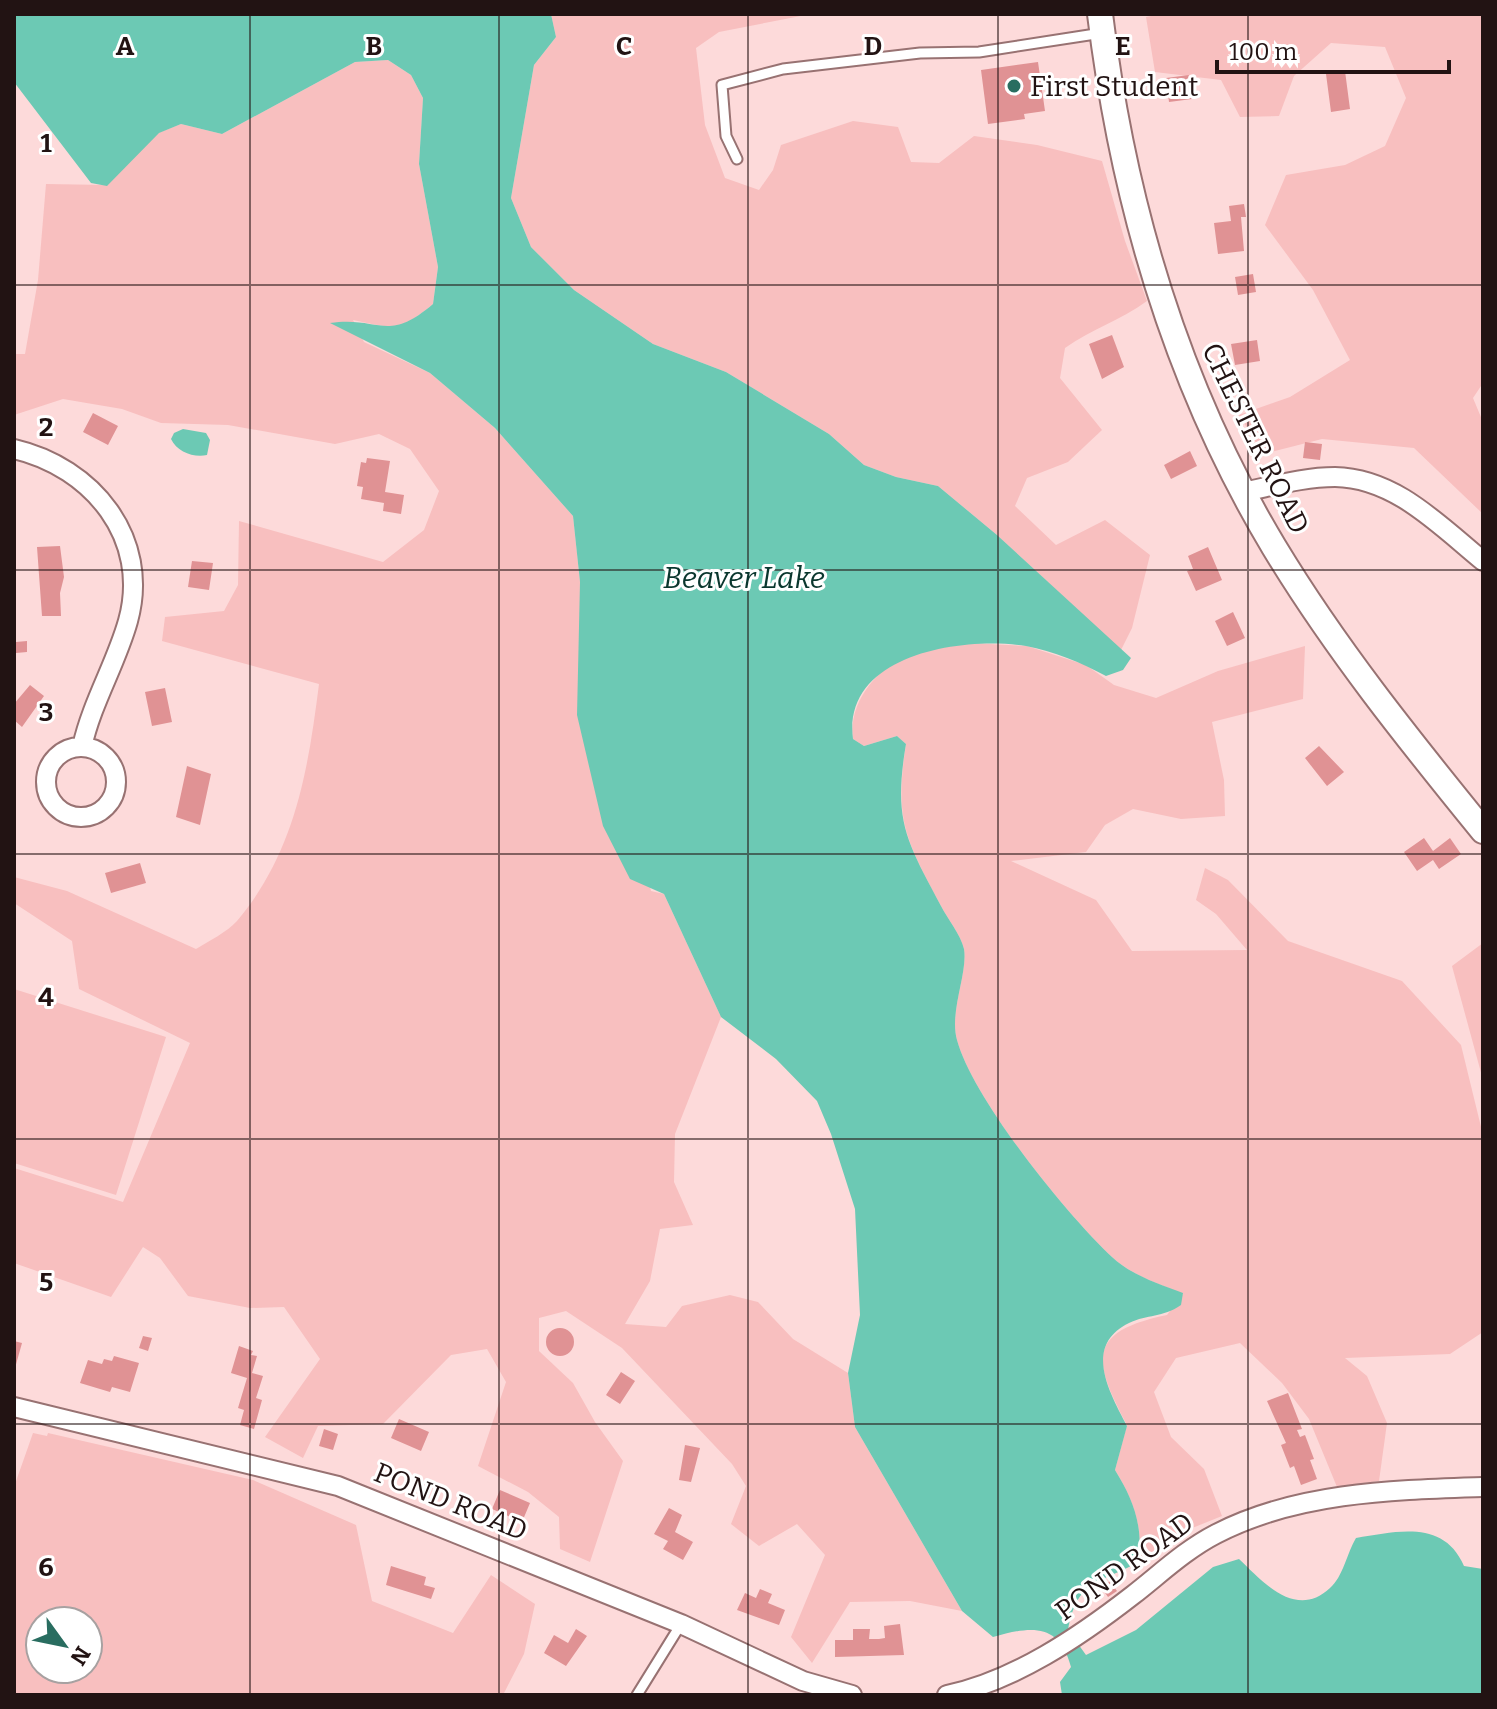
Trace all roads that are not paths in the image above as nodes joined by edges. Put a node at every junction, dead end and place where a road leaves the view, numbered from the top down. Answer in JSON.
{"nodes":[{"id":1,"x":1101,"y":23,"type":"edge"},
{"id":2,"x":737,"y":159,"type":"dead end"},
{"id":3,"x":14,"y":449,"type":"edge"},
{"id":4,"x":1243,"y":492,"type":"junction"},
{"id":5,"x":1483,"y":561,"type":"edge"},
{"id":6,"x":82,"y":747,"type":"dead end"},
{"id":7,"x":1483,"y":831,"type":"edge"},
{"id":8,"x":14,"y":1407,"type":"edge"},
{"id":9,"x":1483,"y":1487,"type":"edge"},
{"id":10,"x":681,"y":1624,"type":"junction"},
{"id":11,"x":977,"y":1690,"type":"edge"},
{"id":12,"x":637,"y":1695,"type":"edge"},
{"id":13,"x":852,"y":1695,"type":"edge"},
{"id":14,"x":947,"y":1695,"type":"edge"}],
"edges":[{"from":1,"to":2,"type":"lane"},
{"from":1,"to":4,"type":"main road","name":"CHESTER ROAD"},
{"from":3,"to":6,"type":"street"},
{"from":4,"to":5,"type":"street"},
{"from":4,"to":7,"type":"main road","name":"CHESTER ROAD"},
{"from":8,"to":10,"type":"street","name":"POND ROAD"},
{"from":9,"to":11,"type":"street","name":"POND ROAD"},
{"from":10,"to":12,"type":"lane"},
{"from":10,"to":13,"type":"street","name":"POND ROAD"},
{"from":11,"to":14,"type":"street","name":"POND ROAD"}]}
